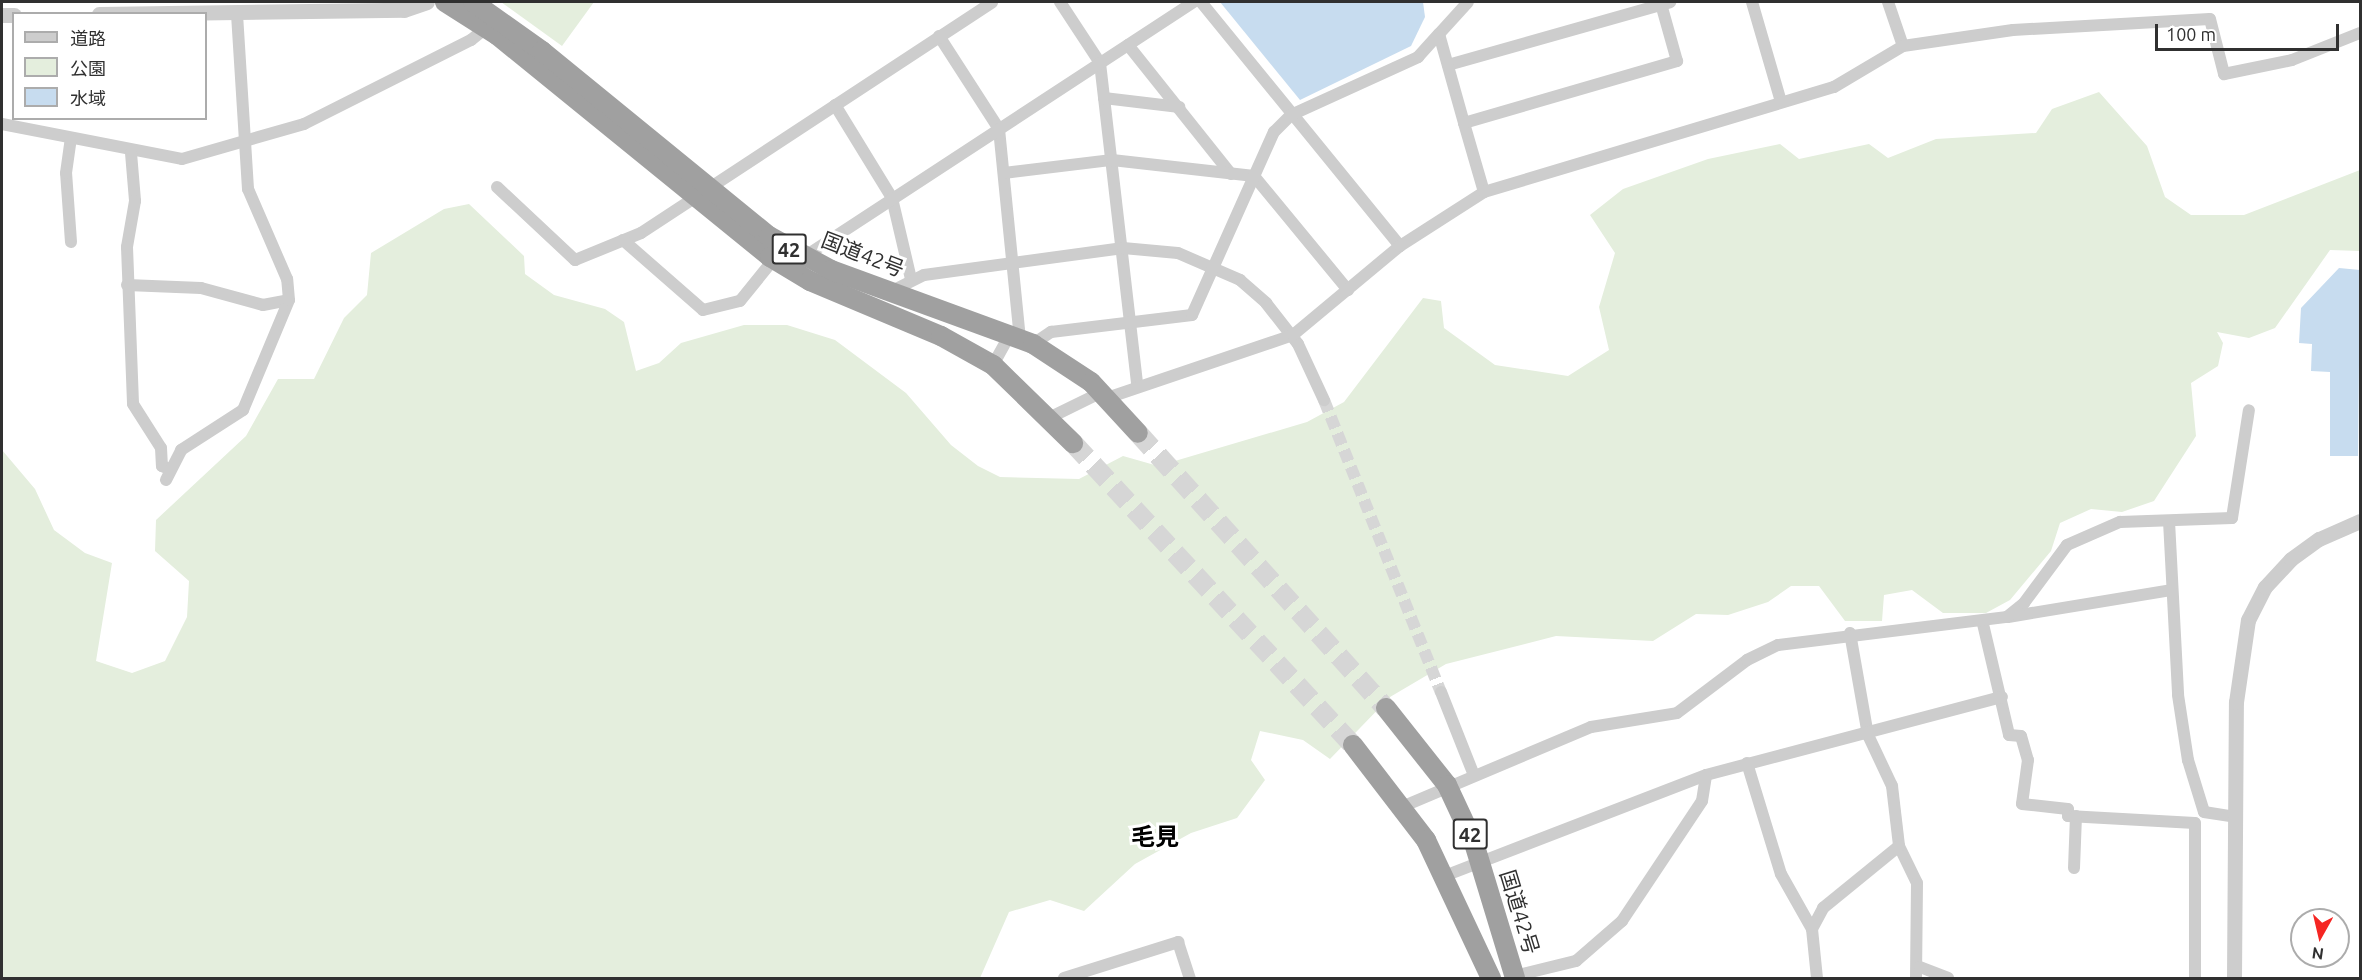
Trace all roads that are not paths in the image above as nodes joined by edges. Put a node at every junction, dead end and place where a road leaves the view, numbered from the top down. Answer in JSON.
{"nodes":[{"id":1,"x":427,"y":2,"type":"edge"},
{"id":2,"x":445,"y":2,"type":"edge"},
{"id":3,"x":473,"y":2,"type":"edge"},
{"id":4,"x":992,"y":2,"type":"edge"},
{"id":5,"x":1060,"y":2,"type":"edge"},
{"id":6,"x":1194,"y":2,"type":"edge"},
{"id":7,"x":1201,"y":2,"type":"edge"},
{"id":8,"x":1468,"y":2,"type":"edge"},
{"id":9,"x":1752,"y":2,"type":"edge"},
{"id":10,"x":1888,"y":2,"type":"edge"},
{"id":11,"x":1665,"y":3,"type":"edge"},
{"id":12,"x":207,"y":12,"type":"edge"},
{"id":13,"x":237,"y":12,"type":"junction"},
{"id":14,"x":492,"y":23,"type":"junction"},
{"id":15,"x":2361,"y":33,"type":"edge"},
{"id":16,"x":1439,"y":34,"type":"junction"},
{"id":17,"x":939,"y":36,"type":"junction"},
{"id":18,"x":1128,"y":45,"type":"junction"},
{"id":19,"x":1903,"y":46,"type":"junction"},
{"id":20,"x":1100,"y":63,"type":"junction"},
{"id":21,"x":1448,"y":65,"type":"junction"},
{"id":22,"x":1104,"y":98,"type":"junction"},
{"id":23,"x":1781,"y":102,"type":"junction"},
{"id":24,"x":835,"y":105,"type":"junction"},
{"id":25,"x":1179,"y":107,"type":"junction"},
{"id":26,"x":1291,"y":116,"type":"junction"},
{"id":27,"x":1464,"y":123,"type":"junction"},
{"id":28,"x":2,"y":124,"type":"edge"},
{"id":29,"x":999,"y":129,"type":"junction"},
{"id":30,"x":71,"y":139,"type":"junction"},
{"id":31,"x":242,"y":142,"type":"junction"},
{"id":32,"x":131,"y":153,"type":"junction"},
{"id":33,"x":1112,"y":160,"type":"junction"},
{"id":34,"x":1004,"y":173,"type":"junction"},
{"id":35,"x":1231,"y":174,"type":"junction"},
{"id":36,"x":1254,"y":176,"type":"junction"},
{"id":37,"x":497,"y":187,"type":"dead end"},
{"id":38,"x":1484,"y":192,"type":"junction"},
{"id":39,"x":702,"y":193,"type":"junction"},
{"id":40,"x":892,"y":198,"type":"junction"},
{"id":41,"x":623,"y":240,"type":"junction"},
{"id":42,"x":71,"y":242,"type":"dead end"},
{"id":43,"x":1400,"y":246,"type":"junction"},
{"id":44,"x":1123,"y":248,"type":"junction"},
{"id":45,"x":804,"y":257,"type":"junction"},
{"id":46,"x":774,"y":259,"type":"junction"},
{"id":47,"x":1015,"y":263,"type":"junction"},
{"id":48,"x":1214,"y":266,"type":"junction"},
{"id":49,"x":911,"y":279,"type":"junction"},
{"id":50,"x":127,"y":285,"type":"junction"},
{"id":51,"x":1348,"y":290,"type":"junction"},
{"id":52,"x":891,"y":291,"type":"junction"},
{"id":53,"x":289,"y":300,"type":"junction"},
{"id":54,"x":867,"y":306,"type":"junction"},
{"id":55,"x":1132,"y":323,"type":"junction"},
{"id":56,"x":1021,"y":338,"type":"junction"},
{"id":57,"x":1295,"y":340,"type":"junction"},
{"id":58,"x":993,"y":365,"type":"junction"},
{"id":59,"x":1137,"y":385,"type":"junction"},
{"id":60,"x":1104,"y":395,"type":"junction"},
{"id":61,"x":1324,"y":400,"type":"tunnel mouth"},
{"id":62,"x":2249,"y":410,"type":"dead end"},
{"id":63,"x":1051,"y":417,"type":"junction"},
{"id":64,"x":1138,"y":433,"type":"tunnel mouth"},
{"id":65,"x":1073,"y":443,"type":"tunnel mouth"},
{"id":66,"x":2169,"y":521,"type":"junction"},
{"id":67,"x":2361,"y":521,"type":"edge"},
{"id":68,"x":2171,"y":590,"type":"junction"},
{"id":69,"x":2007,"y":617,"type":"junction"},
{"id":70,"x":1983,"y":624,"type":"junction"},
{"id":71,"x":1850,"y":633,"type":"junction"},
{"id":72,"x":1441,"y":692,"type":"tunnel mouth"},
{"id":73,"x":2002,"y":697,"type":"junction"},
{"id":74,"x":1386,"y":708,"type":"tunnel mouth"},
{"id":75,"x":1868,"y":735,"type":"junction"},
{"id":76,"x":1353,"y":745,"type":"tunnel mouth"},
{"id":77,"x":1747,"y":764,"type":"junction"},
{"id":78,"x":1473,"y":773,"type":"junction"},
{"id":79,"x":1706,"y":775,"type":"junction"},
{"id":80,"x":1447,"y":785,"type":"junction"},
{"id":81,"x":1404,"y":806,"type":"junction"},
{"id":82,"x":2204,"y":812,"type":"junction"},
{"id":83,"x":2076,"y":816,"type":"junction"},
{"id":84,"x":2234,"y":818,"type":"junction"},
{"id":85,"x":2195,"y":823,"type":"junction"},
{"id":86,"x":1899,"y":846,"type":"junction"},
{"id":87,"x":1480,"y":863,"type":"junction"},
{"id":88,"x":2074,"y":868,"type":"dead end"},
{"id":89,"x":1446,"y":875,"type":"junction"},
{"id":90,"x":1812,"y":929,"type":"junction"},
{"id":91,"x":1918,"y":973,"type":"edge"},
{"id":92,"x":1064,"y":978,"type":"edge"},
{"id":93,"x":1190,"y":978,"type":"edge"},
{"id":94,"x":1491,"y":978,"type":"edge"},
{"id":95,"x":1512,"y":978,"type":"edge"},
{"id":96,"x":1817,"y":978,"type":"edge"},
{"id":97,"x":1948,"y":978,"type":"edge"},
{"id":98,"x":2195,"y":978,"type":"edge"},
{"id":99,"x":2234,"y":978,"type":"edge"}],
"edges":[{"from":1,"to":13,"type":"street"},
{"from":2,"to":14,"type":"highway","name":"国道42号","number":"42"},
{"from":3,"to":14,"type":"highway","name":"国道42号","number":"42"},
{"from":4,"to":17,"type":"street"},
{"from":5,"to":20,"type":"street"},
{"from":6,"to":18,"type":"street"},
{"from":7,"to":26,"type":"street"},
{"from":8,"to":16,"type":"street"},
{"from":9,"to":23,"type":"street"},
{"from":10,"to":19,"type":"street"},
{"from":11,"to":21,"type":"street"},
{"from":11,"to":27,"type":"street"},
{"from":12,"to":13,"type":"street"},
{"from":13,"to":31,"type":"street"},
{"from":14,"to":31,"type":"street"},
{"from":14,"to":39,"type":"highway","name":"国道42号","number":"42"},
{"from":15,"to":19,"type":"street"},
{"from":16,"to":21,"type":"street"},
{"from":16,"to":26,"type":"street"},
{"from":17,"to":24,"type":"street"},
{"from":17,"to":29,"type":"street"},
{"from":18,"to":20,"type":"street"},
{"from":18,"to":25,"type":"street"},
{"from":19,"to":23,"type":"street"},
{"from":20,"to":22,"type":"street"},
{"from":20,"to":29,"type":"street"},
{"from":21,"to":27,"type":"street"},
{"from":22,"to":25,"type":"street"},
{"from":22,"to":33,"type":"street"},
{"from":23,"to":38,"type":"street"},
{"from":24,"to":39,"type":"street"},
{"from":24,"to":40,"type":"street"},
{"from":25,"to":35,"type":"street"},
{"from":26,"to":36,"type":"street"},
{"from":26,"to":43,"type":"street"},
{"from":27,"to":38,"type":"street"},
{"from":28,"to":30,"type":"street"},
{"from":29,"to":34,"type":"street"},
{"from":29,"to":40,"type":"street"},
{"from":30,"to":32,"type":"street"},
{"from":30,"to":42,"type":"street"},
{"from":31,"to":32,"type":"street"},
{"from":31,"to":53,"type":"street"},
{"from":32,"to":50,"type":"street"},
{"from":33,"to":34,"type":"street"},
{"from":33,"to":35,"type":"street"},
{"from":33,"to":44,"type":"street"},
{"from":34,"to":47,"type":"street"},
{"from":35,"to":36,"type":"street"},
{"from":36,"to":48,"type":"street"},
{"from":36,"to":51,"type":"street"},
{"from":37,"to":41,"type":"street"},
{"from":38,"to":43,"type":"street"},
{"from":39,"to":41,"type":"street"},
{"from":39,"to":45,"type":"highway","name":"国道42号","number":"42"},
{"from":39,"to":46,"type":"highway","name":"国道42号","number":"42"},
{"from":40,"to":45,"type":"street"},
{"from":40,"to":49,"type":"street"},
{"from":41,"to":46,"type":"street"},
{"from":43,"to":51,"type":"street"},
{"from":44,"to":47,"type":"street"},
{"from":44,"to":48,"type":"street"},
{"from":44,"to":55,"type":"street"},
{"from":45,"to":52,"type":"highway","name":"国道42号","number":"42"},
{"from":46,"to":54,"type":"highway","name":"国道42号","number":"42"},
{"from":47,"to":49,"type":"street"},
{"from":47,"to":56,"type":"street"},
{"from":48,"to":55,"type":"street"},
{"from":48,"to":57,"type":"street"},
{"from":49,"to":52,"type":"street"},
{"from":50,"to":53,"type":"street"},
{"from":50,"to":53,"type":"street"},
{"from":51,"to":57,"type":"street"},
{"from":52,"to":54,"type":"street"},
{"from":52,"to":56,"type":"highway","name":"国道42号","number":"42"},
{"from":54,"to":58,"type":"highway","name":"国道42号","number":"42"},
{"from":55,"to":56,"type":"street"},
{"from":55,"to":59,"type":"street"},
{"from":56,"to":58,"type":"street"},
{"from":56,"to":60,"type":"highway","name":"国道42号","number":"42"},
{"from":57,"to":59,"type":"street"},
{"from":57,"to":61,"type":"street"},
{"from":58,"to":63,"type":"highway","name":"国道42号","number":"42"},
{"from":59,"to":60,"type":"street"},
{"from":60,"to":63,"type":"street"},
{"from":60,"to":64,"type":"highway","name":"国道42号","number":"42"},
{"from":62,"to":66,"type":"street"},
{"from":63,"to":65,"type":"highway","name":"国道42号","number":"42"},
{"from":66,"to":68,"type":"street"},
{"from":66,"to":69,"type":"street"},
{"from":67,"to":84,"type":"street"},
{"from":68,"to":69,"type":"street"},
{"from":68,"to":82,"type":"street"},
{"from":69,"to":70,"type":"street"},
{"from":70,"to":71,"type":"street"},
{"from":70,"to":73,"type":"street"},
{"from":71,"to":75,"type":"street"},
{"from":71,"to":78,"type":"street"},
{"from":72,"to":78,"type":"street"},
{"from":73,"to":75,"type":"street"},
{"from":73,"to":83,"type":"street"},
{"from":74,"to":80,"type":"highway","name":"国道42号","number":"42"},
{"from":75,"to":77,"type":"street"},
{"from":75,"to":86,"type":"street"},
{"from":76,"to":81,"type":"highway","number":"42"},
{"from":77,"to":79,"type":"street"},
{"from":77,"to":90,"type":"street"},
{"from":78,"to":80,"type":"street"},
{"from":79,"to":87,"type":"street"},
{"from":79,"to":95,"type":"street"},
{"from":80,"to":81,"type":"street"},
{"from":80,"to":87,"type":"highway","name":"国道42号","number":"42"},
{"from":81,"to":89,"type":"highway","number":"42"},
{"from":82,"to":84,"type":"street"},
{"from":82,"to":85,"type":"street"},
{"from":83,"to":85,"type":"street"},
{"from":83,"to":88,"type":"street"},
{"from":84,"to":99,"type":"street"},
{"from":85,"to":98,"type":"street"},
{"from":86,"to":90,"type":"street"},
{"from":86,"to":91,"type":"street"},
{"from":87,"to":89,"type":"street"},
{"from":87,"to":95,"type":"highway","name":"国道42号","number":"42"},
{"from":89,"to":94,"type":"highway","number":"42"},
{"from":90,"to":96,"type":"street"},
{"from":91,"to":97,"type":"street"},
{"from":92,"to":93,"type":"street"}]}
